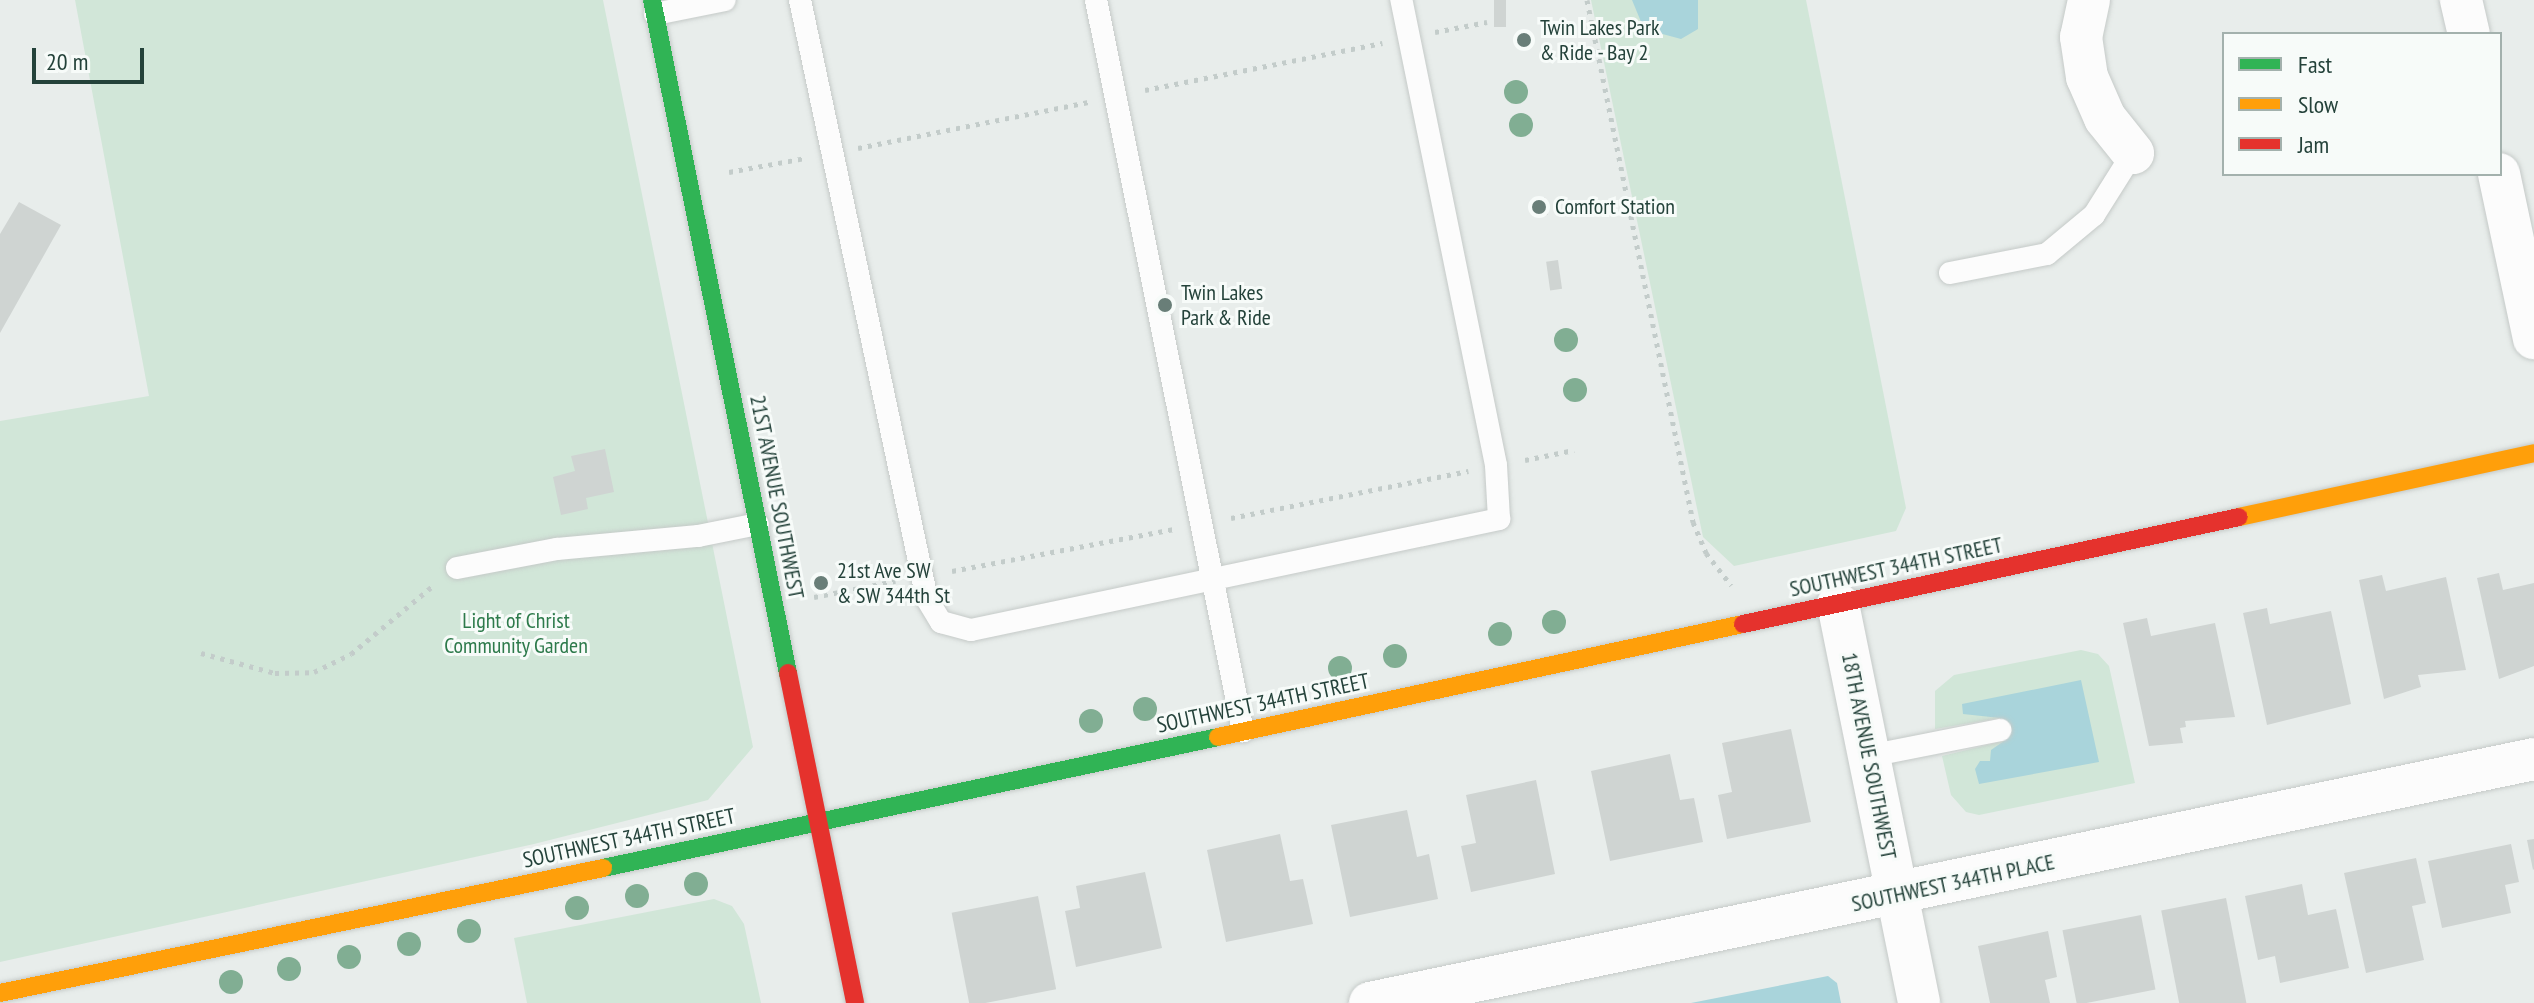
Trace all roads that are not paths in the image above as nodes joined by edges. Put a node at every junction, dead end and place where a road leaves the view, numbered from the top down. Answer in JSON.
{"nodes":[{"id":1,"x":725,"y":0,"type":"edge"},
{"id":2,"x":800,"y":0,"type":"edge"},
{"id":3,"x":1096,"y":0,"type":"edge"},
{"id":4,"x":1401,"y":0,"type":"edge"},
{"id":5,"x":2461,"y":0,"type":"edge"},
{"id":6,"x":2083,"y":3,"type":"edge"},
{"id":7,"x":653,"y":7,"type":"edge"},
{"id":8,"x":2469,"y":32,"type":"edge"},
{"id":9,"x":2133,"y":153,"type":"joint"},
{"id":10,"x":2499,"y":176,"type":"edge"},
{"id":11,"x":1950,"y":273,"type":"dead end"},
{"id":12,"x":2534,"y":338,"type":"edge"},
{"id":13,"x":2534,"y":453,"type":"edge"},
{"id":14,"x":758,"y":524,"type":"junction"},
{"id":15,"x":457,"y":568,"type":"road end"},
{"id":16,"x":1215,"y":580,"type":"junction"},
{"id":17,"x":1838,"y":604,"type":"junction"},
{"id":18,"x":2000,"y":730,"type":"dead end"},
{"id":19,"x":1243,"y":731,"type":"junction"},
{"id":20,"x":1869,"y":756,"type":"junction"},
{"id":21,"x":2534,"y":759,"type":"edge"},
{"id":22,"x":819,"y":823,"type":"junction"},
{"id":23,"x":1897,"y":896,"type":"junction"},
{"id":24,"x":0,"y":993,"type":"edge"},
{"id":25,"x":855,"y":1003,"type":"edge"},
{"id":26,"x":1370,"y":1003,"type":"edge"},
{"id":27,"x":1919,"y":1003,"type":"edge"}],
"edges":[{"from":1,"to":7,"type":"lane"},
{"from":2,"to":16,"type":"lane"},
{"from":3,"to":16,"type":"lane"},
{"from":4,"to":16,"type":"lane"},
{"from":5,"to":8,"type":"street"},
{"from":6,"to":9,"type":"street"},
{"from":7,"to":14,"type":"street","name":"21ST AVENUE SOUTHWEST"},
{"from":9,"to":11,"type":"lane"},
{"from":10,"to":12,"type":"street"},
{"from":13,"to":17,"type":"street","name":"SOUTHWEST 344TH STREET"},
{"from":14,"to":15,"type":"lane"},
{"from":14,"to":22,"type":"street","name":"21ST AVENUE SOUTHWEST"},
{"from":16,"to":19,"type":"lane"},
{"from":17,"to":19,"type":"street","name":"SOUTHWEST 344TH STREET"},
{"from":17,"to":20,"type":"street","name":"18TH AVENUE SOUTHWEST"},
{"from":18,"to":20,"type":"lane"},
{"from":19,"to":22,"type":"street","name":"SOUTHWEST 344TH STREET"},
{"from":20,"to":23,"type":"street","name":"18TH AVENUE SOUTHWEST"},
{"from":21,"to":23,"type":"street","name":"SOUTHWEST 344TH PLACE"},
{"from":22,"to":24,"type":"street","name":"SOUTHWEST 344TH STREET"},
{"from":22,"to":25,"type":"street","name":"21ST AVENUE SOUTHWEST"},
{"from":23,"to":26,"type":"street","name":"SOUTHWEST 344TH PLACE"},
{"from":23,"to":27,"type":"street","name":"18TH AVENUE SOUTHWEST"}]}
